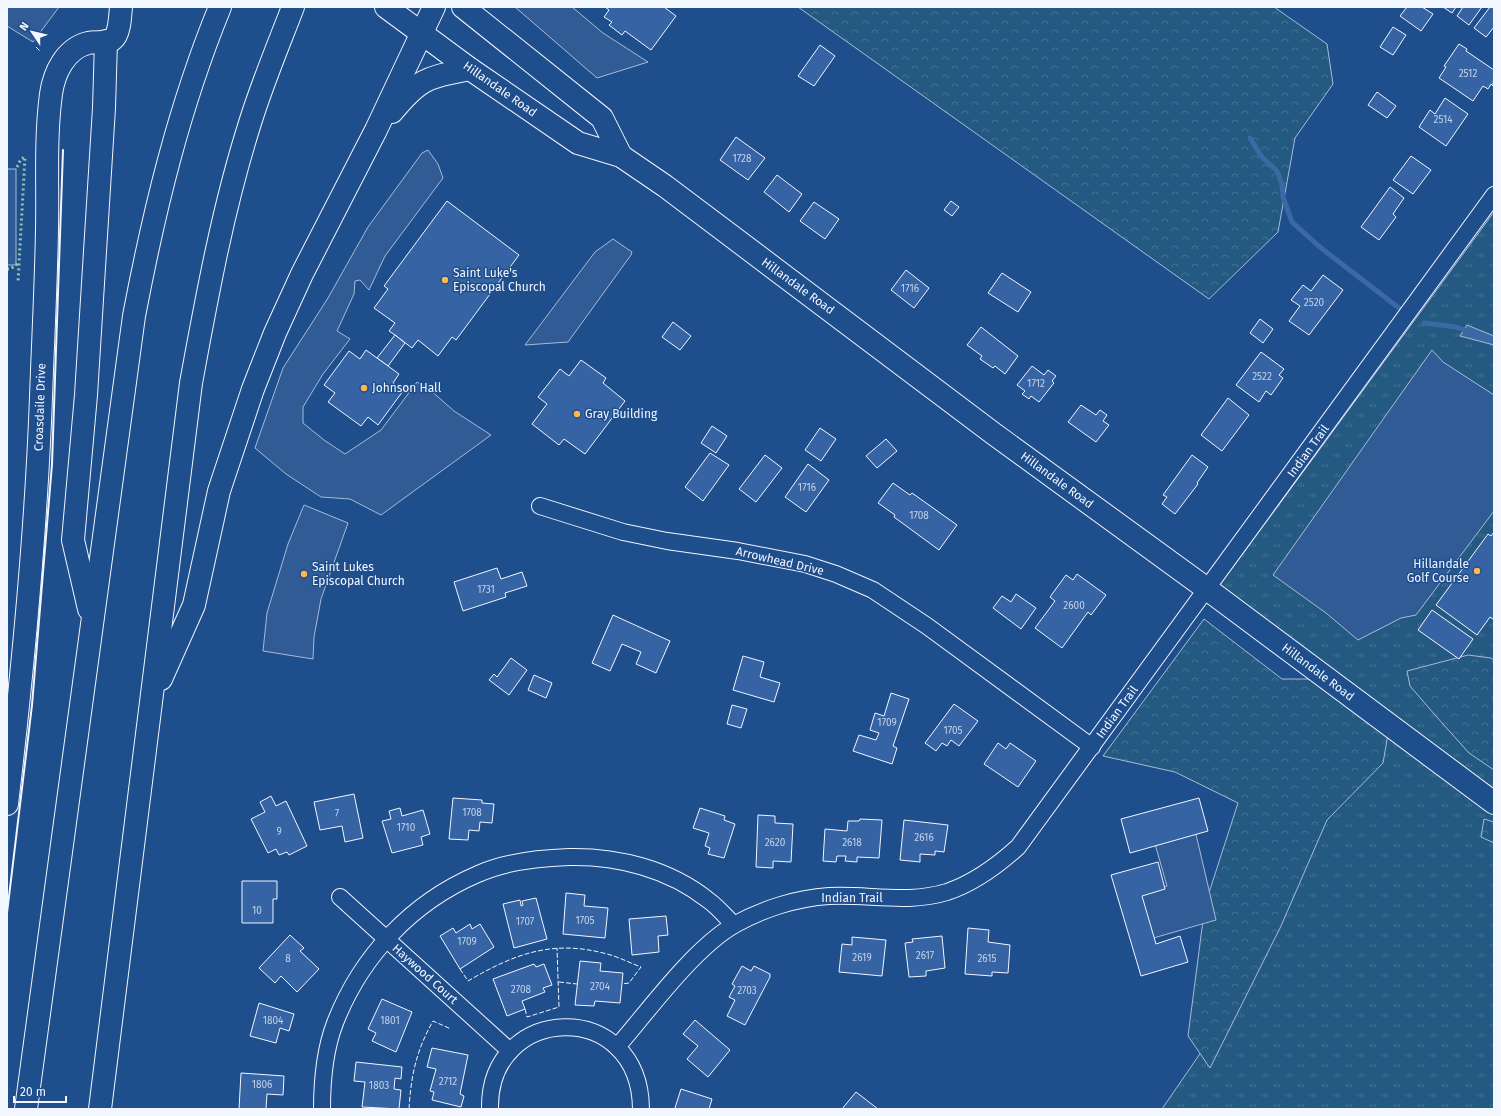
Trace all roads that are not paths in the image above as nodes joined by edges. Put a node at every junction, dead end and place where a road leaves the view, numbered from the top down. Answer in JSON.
{"nodes":[{"id":1,"x":108,"y":7,"type":"edge"},
{"id":2,"x":121,"y":7,"type":"edge"},
{"id":3,"x":220,"y":7,"type":"edge"},
{"id":4,"x":293,"y":7,"type":"edge"},
{"id":5,"x":386,"y":7,"type":"edge"},
{"id":6,"x":434,"y":7,"type":"edge"},
{"id":7,"x":463,"y":7,"type":"edge"},
{"id":8,"x":421,"y":32,"type":"junction"},
{"id":9,"x":106,"y":41,"type":"junction"},
{"id":10,"x":470,"y":69,"type":"junction"},
{"id":11,"x":376,"y":130,"type":"junction"},
{"id":12,"x":621,"y":156,"type":"junction"},
{"id":13,"x":1494,"y":195,"type":"edge"},
{"id":14,"x":540,"y":506,"type":"dead end"},
{"id":15,"x":1207,"y":589,"type":"junction"},
{"id":16,"x":92,"y":622,"type":"junction"},
{"id":17,"x":151,"y":700,"type":"junction"},
{"id":18,"x":1092,"y":747,"type":"junction"},
{"id":19,"x":1494,"y":803,"type":"edge"},
{"id":20,"x":7,"y":804,"type":"edge"},
{"id":21,"x":340,"y":898,"type":"dead end"},
{"id":22,"x":734,"y":925,"type":"junction"},
{"id":23,"x":386,"y":939,"type":"junction"},
{"id":24,"x":617,"y":1047,"type":"junction"},
{"id":25,"x":510,"y":1051,"type":"junction"},
{"id":26,"x":26,"y":1109,"type":"edge"},
{"id":27,"x":100,"y":1109,"type":"edge"},
{"id":28,"x":322,"y":1109,"type":"edge"},
{"id":29,"x":490,"y":1109,"type":"edge"},
{"id":30,"x":641,"y":1109,"type":"edge"}],
"edges":[{"from":1,"to":9,"type":"main road"},
{"from":2,"to":9,"type":"main road"},
{"from":3,"to":16,"type":"main road"},
{"from":4,"to":17,"type":"main road"},
{"from":5,"to":8,"type":"main road","name":"Hillandale Road"},
{"from":6,"to":8,"type":"main road"},
{"from":7,"to":12,"type":"main road","name":"Hillandale Road"},
{"from":8,"to":10,"type":"main road","name":"Hillandale Road"},
{"from":8,"to":11,"type":"main road"},
{"from":9,"to":16,"type":"main road"},
{"from":9,"to":20,"type":"main road","name":"Croasdaile Drive"},
{"from":10,"to":11,"type":"main road"},
{"from":10,"to":12,"type":"main road","name":"Hillandale Road"},
{"from":11,"to":17,"type":"main road"},
{"from":12,"to":15,"type":"main road","name":"Hillandale Road"},
{"from":13,"to":15,"type":"street","name":"Indian Trail"},
{"from":14,"to":18,"type":"street","name":"Arrowhead Drive"},
{"from":15,"to":18,"type":"street","name":"Indian Trail"},
{"from":15,"to":19,"type":"main road","name":"Hillandale Road"},
{"from":16,"to":26,"type":"main road"},
{"from":17,"to":27,"type":"main road"},
{"from":18,"to":22,"type":"street","name":"Indian Trail"},
{"from":21,"to":23,"type":"street","name":"Haywood Court"},
{"from":22,"to":23,"type":"street"},
{"from":22,"to":24,"type":"street","name":"Indian Trail"},
{"from":23,"to":25,"type":"street","name":"Haywood Court"},
{"from":23,"to":28,"type":"street"},
{"from":24,"to":25,"type":"street"},
{"from":24,"to":30,"type":"street"},
{"from":25,"to":29,"type":"street"}]}
